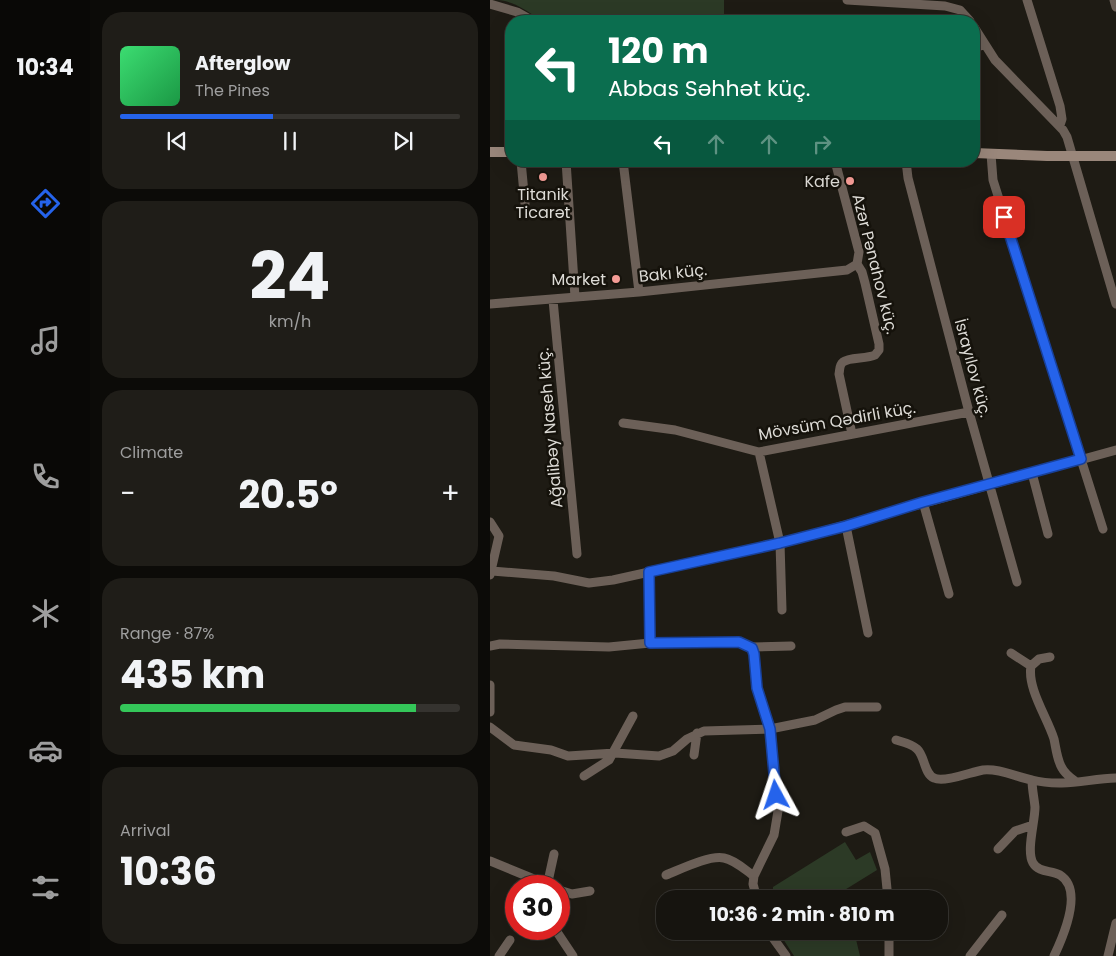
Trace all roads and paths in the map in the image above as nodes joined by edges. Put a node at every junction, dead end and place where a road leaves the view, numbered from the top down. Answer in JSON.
{"nodes":[{"id":1,"x":847,"y":0,"type":"edge"},
{"id":2,"x":961,"y":0,"type":"edge"},
{"id":3,"x":1027,"y":0,"type":"edge"},
{"id":4,"x":1114,"y":0,"type":"edge"},
{"id":5,"x":490,"y":4,"type":"edge"},
{"id":6,"x":1116,"y":7,"type":"edge"},
{"id":7,"x":960,"y":10,"type":"junction"},
{"id":8,"x":522,"y":15,"type":"edge"},
{"id":9,"x":965,"y":15,"type":"edge"},
{"id":10,"x":980,"y":37,"type":"edge"},
{"id":11,"x":984,"y":44,"type":"junction"},
{"id":12,"x":980,"y":46,"type":"edge"},
{"id":13,"x":1060,"y":125,"type":"junction"},
{"id":14,"x":490,"y":152,"type":"edge"},
{"id":15,"x":505,"y":152,"type":"edge"},
{"id":16,"x":980,"y":153,"type":"edge"},
{"id":17,"x":991,"y":154,"type":"junction"},
{"id":18,"x":1116,"y":156,"type":"edge"},
{"id":19,"x":1072,"y":157,"type":"junction"},
{"id":20,"x":522,"y":167,"type":"edge"},
{"id":21,"x":566,"y":167,"type":"edge"},
{"id":22,"x":624,"y":167,"type":"edge"},
{"id":23,"x":837,"y":167,"type":"edge"},
{"id":24,"x":907,"y":167,"type":"edge"},
{"id":25,"x":525,"y":204,"type":"dead end"},
{"id":26,"x":857,"y":264,"type":"junction"},
{"id":27,"x":639,"y":292,"type":"junction"},
{"id":28,"x":575,"y":297,"type":"junction"},
{"id":29,"x":553,"y":300,"type":"junction"},
{"id":30,"x":490,"y":304,"type":"edge"},
{"id":31,"x":1116,"y":304,"type":"edge"},
{"id":32,"x":968,"y":412,"type":"junction"},
{"id":33,"x":623,"y":423,"type":"dead end"},
{"id":34,"x":852,"y":434,"type":"junction"},
{"id":35,"x":1116,"y":450,"type":"edge"},
{"id":36,"x":760,"y":452,"type":"junction"},
{"id":37,"x":1081,"y":459,"type":"junction"},
{"id":38,"x":1032,"y":472,"type":"junction"},
{"id":39,"x":990,"y":484,"type":"junction"},
{"id":40,"x":923,"y":502,"type":"junction"},
{"id":41,"x":490,"y":522,"type":"edge"},
{"id":42,"x":846,"y":526,"type":"junction"},
{"id":43,"x":1103,"y":529,"type":"dead end"},
{"id":44,"x":1048,"y":534,"type":"dead end"},
{"id":45,"x":780,"y":543,"type":"junction"},
{"id":46,"x":577,"y":554,"type":"dead end"},
{"id":47,"x":649,"y":572,"type":"junction"},
{"id":48,"x":491,"y":574,"type":"edge"},
{"id":49,"x":1017,"y":582,"type":"dead end"},
{"id":50,"x":949,"y":594,"type":"dead end"},
{"id":51,"x":782,"y":610,"type":"dead end"},
{"id":52,"x":868,"y":633,"type":"dead end"},
{"id":53,"x":650,"y":643,"type":"junction"},
{"id":54,"x":490,"y":646,"type":"edge"},
{"id":55,"x":790,"y":646,"type":"dead end"},
{"id":56,"x":752,"y":648,"type":"junction"},
{"id":57,"x":1011,"y":653,"type":"dead end"},
{"id":58,"x":1050,"y":657,"type":"dead end"},
{"id":59,"x":1031,"y":666,"type":"junction"},
{"id":60,"x":490,"y":686,"type":"edge"},
{"id":61,"x":877,"y":707,"type":"dead end"},
{"id":62,"x":490,"y":712,"type":"edge"},
{"id":63,"x":633,"y":716,"type":"dead end"},
{"id":64,"x":490,"y":727,"type":"edge"},
{"id":65,"x":770,"y":729,"type":"junction"},
{"id":66,"x":697,"y":734,"type":"junction"},
{"id":67,"x":896,"y":740,"type":"dead end"},
{"id":68,"x":615,"y":753,"type":"junction"},
{"id":69,"x":694,"y":755,"type":"dead end"},
{"id":70,"x":584,"y":776,"type":"dead end"},
{"id":71,"x":1116,"y":778,"type":"edge"},
{"id":72,"x":1032,"y":780,"type":"junction"},
{"id":73,"x":1076,"y":782,"type":"junction"},
{"id":74,"x":1033,"y":825,"type":"junction"},
{"id":75,"x":846,"y":832,"type":"dead end"},
{"id":76,"x":998,"y":849,"type":"dead end"},
{"id":77,"x":554,"y":854,"type":"dead end"},
{"id":78,"x":490,"y":861,"type":"edge"},
{"id":79,"x":524,"y":875,"type":"edge"},
{"id":80,"x":550,"y":875,"type":"edge"},
{"id":81,"x":666,"y":875,"type":"dead end"},
{"id":82,"x":754,"y":876,"type":"junction"},
{"id":83,"x":754,"y":890,"type":"edge"},
{"id":84,"x":887,"y":890,"type":"edge"},
{"id":85,"x":590,"y":892,"type":"dead end"},
{"id":86,"x":570,"y":893,"type":"edge"},
{"id":87,"x":1002,"y":915,"type":"dead end"},
{"id":88,"x":1116,"y":923,"type":"edge"},
{"id":89,"x":510,"y":940,"type":"dead end"},
{"id":90,"x":562,"y":940,"type":"edge"},
{"id":91,"x":774,"y":940,"type":"edge"},
{"id":92,"x":889,"y":940,"type":"edge"},
{"id":93,"x":499,"y":956,"type":"edge"},
{"id":94,"x":573,"y":956,"type":"edge"},
{"id":95,"x":786,"y":956,"type":"edge"},
{"id":96,"x":890,"y":956,"type":"edge"},
{"id":97,"x":970,"y":956,"type":"edge"},
{"id":98,"x":1054,"y":956,"type":"edge"},
{"id":99,"x":1108,"y":956,"type":"edge"}],
"edges":[{"from":1,"to":7,"type":"street"},
{"from":2,"to":7,"type":"street"},
{"from":3,"to":13,"type":"street"},
{"from":4,"to":6,"type":"street"},
{"from":5,"to":8,"type":"street"},
{"from":7,"to":9,"type":"street"},
{"from":10,"to":11,"type":"street"},
{"from":11,"to":12,"type":"street"},
{"from":11,"to":13,"type":"street"},
{"from":13,"to":19,"type":"street"},
{"from":14,"to":15,"type":"street"},
{"from":16,"to":17,"type":"street"},
{"from":17,"to":19,"type":"street"},
{"from":17,"to":37,"type":"street"},
{"from":18,"to":19,"type":"street"},
{"from":19,"to":31,"type":"street"},
{"from":20,"to":25,"type":"street"},
{"from":21,"to":28,"type":"street"},
{"from":22,"to":27,"type":"street"},
{"from":23,"to":26,"type":"street","name":"Azər Pənahov küç."},
{"from":24,"to":32,"type":"street","name":"İsrayılov küç."},
{"from":26,"to":27,"type":"street","name":"Bakı küç."},
{"from":26,"to":34,"type":"street","name":"Azər Pənahov küç."},
{"from":27,"to":28,"type":"street","name":"Bakı küç."},
{"from":28,"to":29,"type":"street","name":"Bakı küç."},
{"from":29,"to":30,"type":"street","name":"Bakı küç."},
{"from":29,"to":46,"type":"street","name":"Ağalibəy Naseh küç."},
{"from":32,"to":34,"type":"street","name":"Mövsüm Qədirli küç."},
{"from":32,"to":39,"type":"street","name":"İsrayılov küç."},
{"from":33,"to":36,"type":"street","name":"Mövsüm Qədirli küç."},
{"from":34,"to":36,"type":"street","name":"Mövsüm Qədirli küç."},
{"from":35,"to":37,"type":"street"},
{"from":36,"to":45,"type":"street"},
{"from":37,"to":38,"type":"street"},
{"from":37,"to":43,"type":"street"},
{"from":38,"to":39,"type":"street"},
{"from":38,"to":44,"type":"street"},
{"from":39,"to":40,"type":"street"},
{"from":39,"to":49,"type":"street","name":"İsrayılov küç."},
{"from":40,"to":42,"type":"street"},
{"from":40,"to":50,"type":"street"},
{"from":41,"to":48,"type":"street"},
{"from":42,"to":45,"type":"street"},
{"from":42,"to":52,"type":"street"},
{"from":45,"to":47,"type":"street"},
{"from":45,"to":51,"type":"street"},
{"from":47,"to":48,"type":"street"},
{"from":47,"to":53,"type":"street"},
{"from":53,"to":54,"type":"street"},
{"from":53,"to":56,"type":"street"},
{"from":55,"to":56,"type":"street"},
{"from":56,"to":65,"type":"street"},
{"from":57,"to":59,"type":"street"},
{"from":58,"to":59,"type":"street"},
{"from":59,"to":73,"type":"street"},
{"from":60,"to":62,"type":"street"},
{"from":61,"to":65,"type":"street"},
{"from":63,"to":68,"type":"street"},
{"from":64,"to":68,"type":"street"},
{"from":65,"to":66,"type":"street"},
{"from":65,"to":82,"type":"street"},
{"from":66,"to":68,"type":"street"},
{"from":66,"to":69,"type":"street"},
{"from":67,"to":72,"type":"street"},
{"from":68,"to":70,"type":"street"},
{"from":71,"to":73,"type":"street"},
{"from":72,"to":73,"type":"street"},
{"from":72,"to":74,"type":"street"},
{"from":74,"to":76,"type":"street"},
{"from":74,"to":98,"type":"street"},
{"from":75,"to":84,"type":"street"},
{"from":77,"to":80,"type":"street"},
{"from":78,"to":79,"type":"street"},
{"from":81,"to":82,"type":"street"},
{"from":82,"to":83,"type":"street"},
{"from":85,"to":86,"type":"street"},
{"from":87,"to":97,"type":"street"},
{"from":88,"to":99,"type":"street"},
{"from":89,"to":93,"type":"street"},
{"from":90,"to":94,"type":"street"},
{"from":91,"to":95,"type":"street"},
{"from":92,"to":96,"type":"street"}]}
